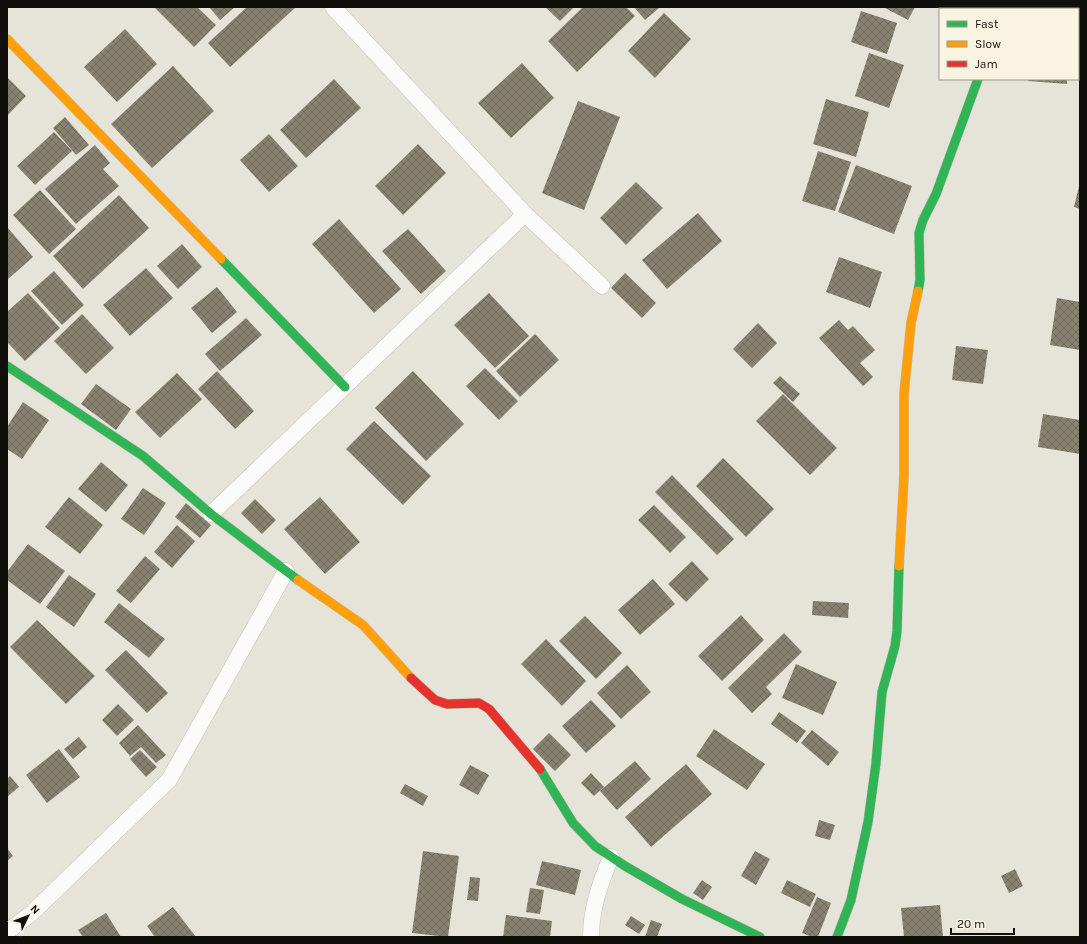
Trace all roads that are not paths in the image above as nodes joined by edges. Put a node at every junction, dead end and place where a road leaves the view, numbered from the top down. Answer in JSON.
{"nodes":[{"id":1,"x":333,"y":7,"type":"edge"},
{"id":2,"x":7,"y":39,"type":"edge"},
{"id":3,"x":978,"y":80,"type":"edge"},
{"id":4,"x":526,"y":214,"type":"junction"},
{"id":5,"x":602,"y":286,"type":"dead end"},
{"id":6,"x":7,"y":366,"type":"edge"},
{"id":7,"x":345,"y":387,"type":"junction"},
{"id":8,"x":211,"y":514,"type":"junction"},
{"id":9,"x":286,"y":570,"type":"junction"},
{"id":10,"x":611,"y":857,"type":"junction"},
{"id":11,"x":7,"y":932,"type":"edge"},
{"id":12,"x":591,"y":937,"type":"edge"},
{"id":13,"x":760,"y":937,"type":"edge"},
{"id":14,"x":837,"y":937,"type":"edge"}],
"edges":[{"from":1,"to":4,"type":"street"},
{"from":2,"to":7,"type":"street"},
{"from":3,"to":14,"type":"street"},
{"from":4,"to":5,"type":"street"},
{"from":4,"to":7,"type":"street"},
{"from":6,"to":8,"type":"street"},
{"from":7,"to":8,"type":"street"},
{"from":8,"to":9,"type":"street"},
{"from":9,"to":10,"type":"street"},
{"from":9,"to":11,"type":"street"},
{"from":10,"to":12,"type":"street"},
{"from":10,"to":13,"type":"street"}]}
